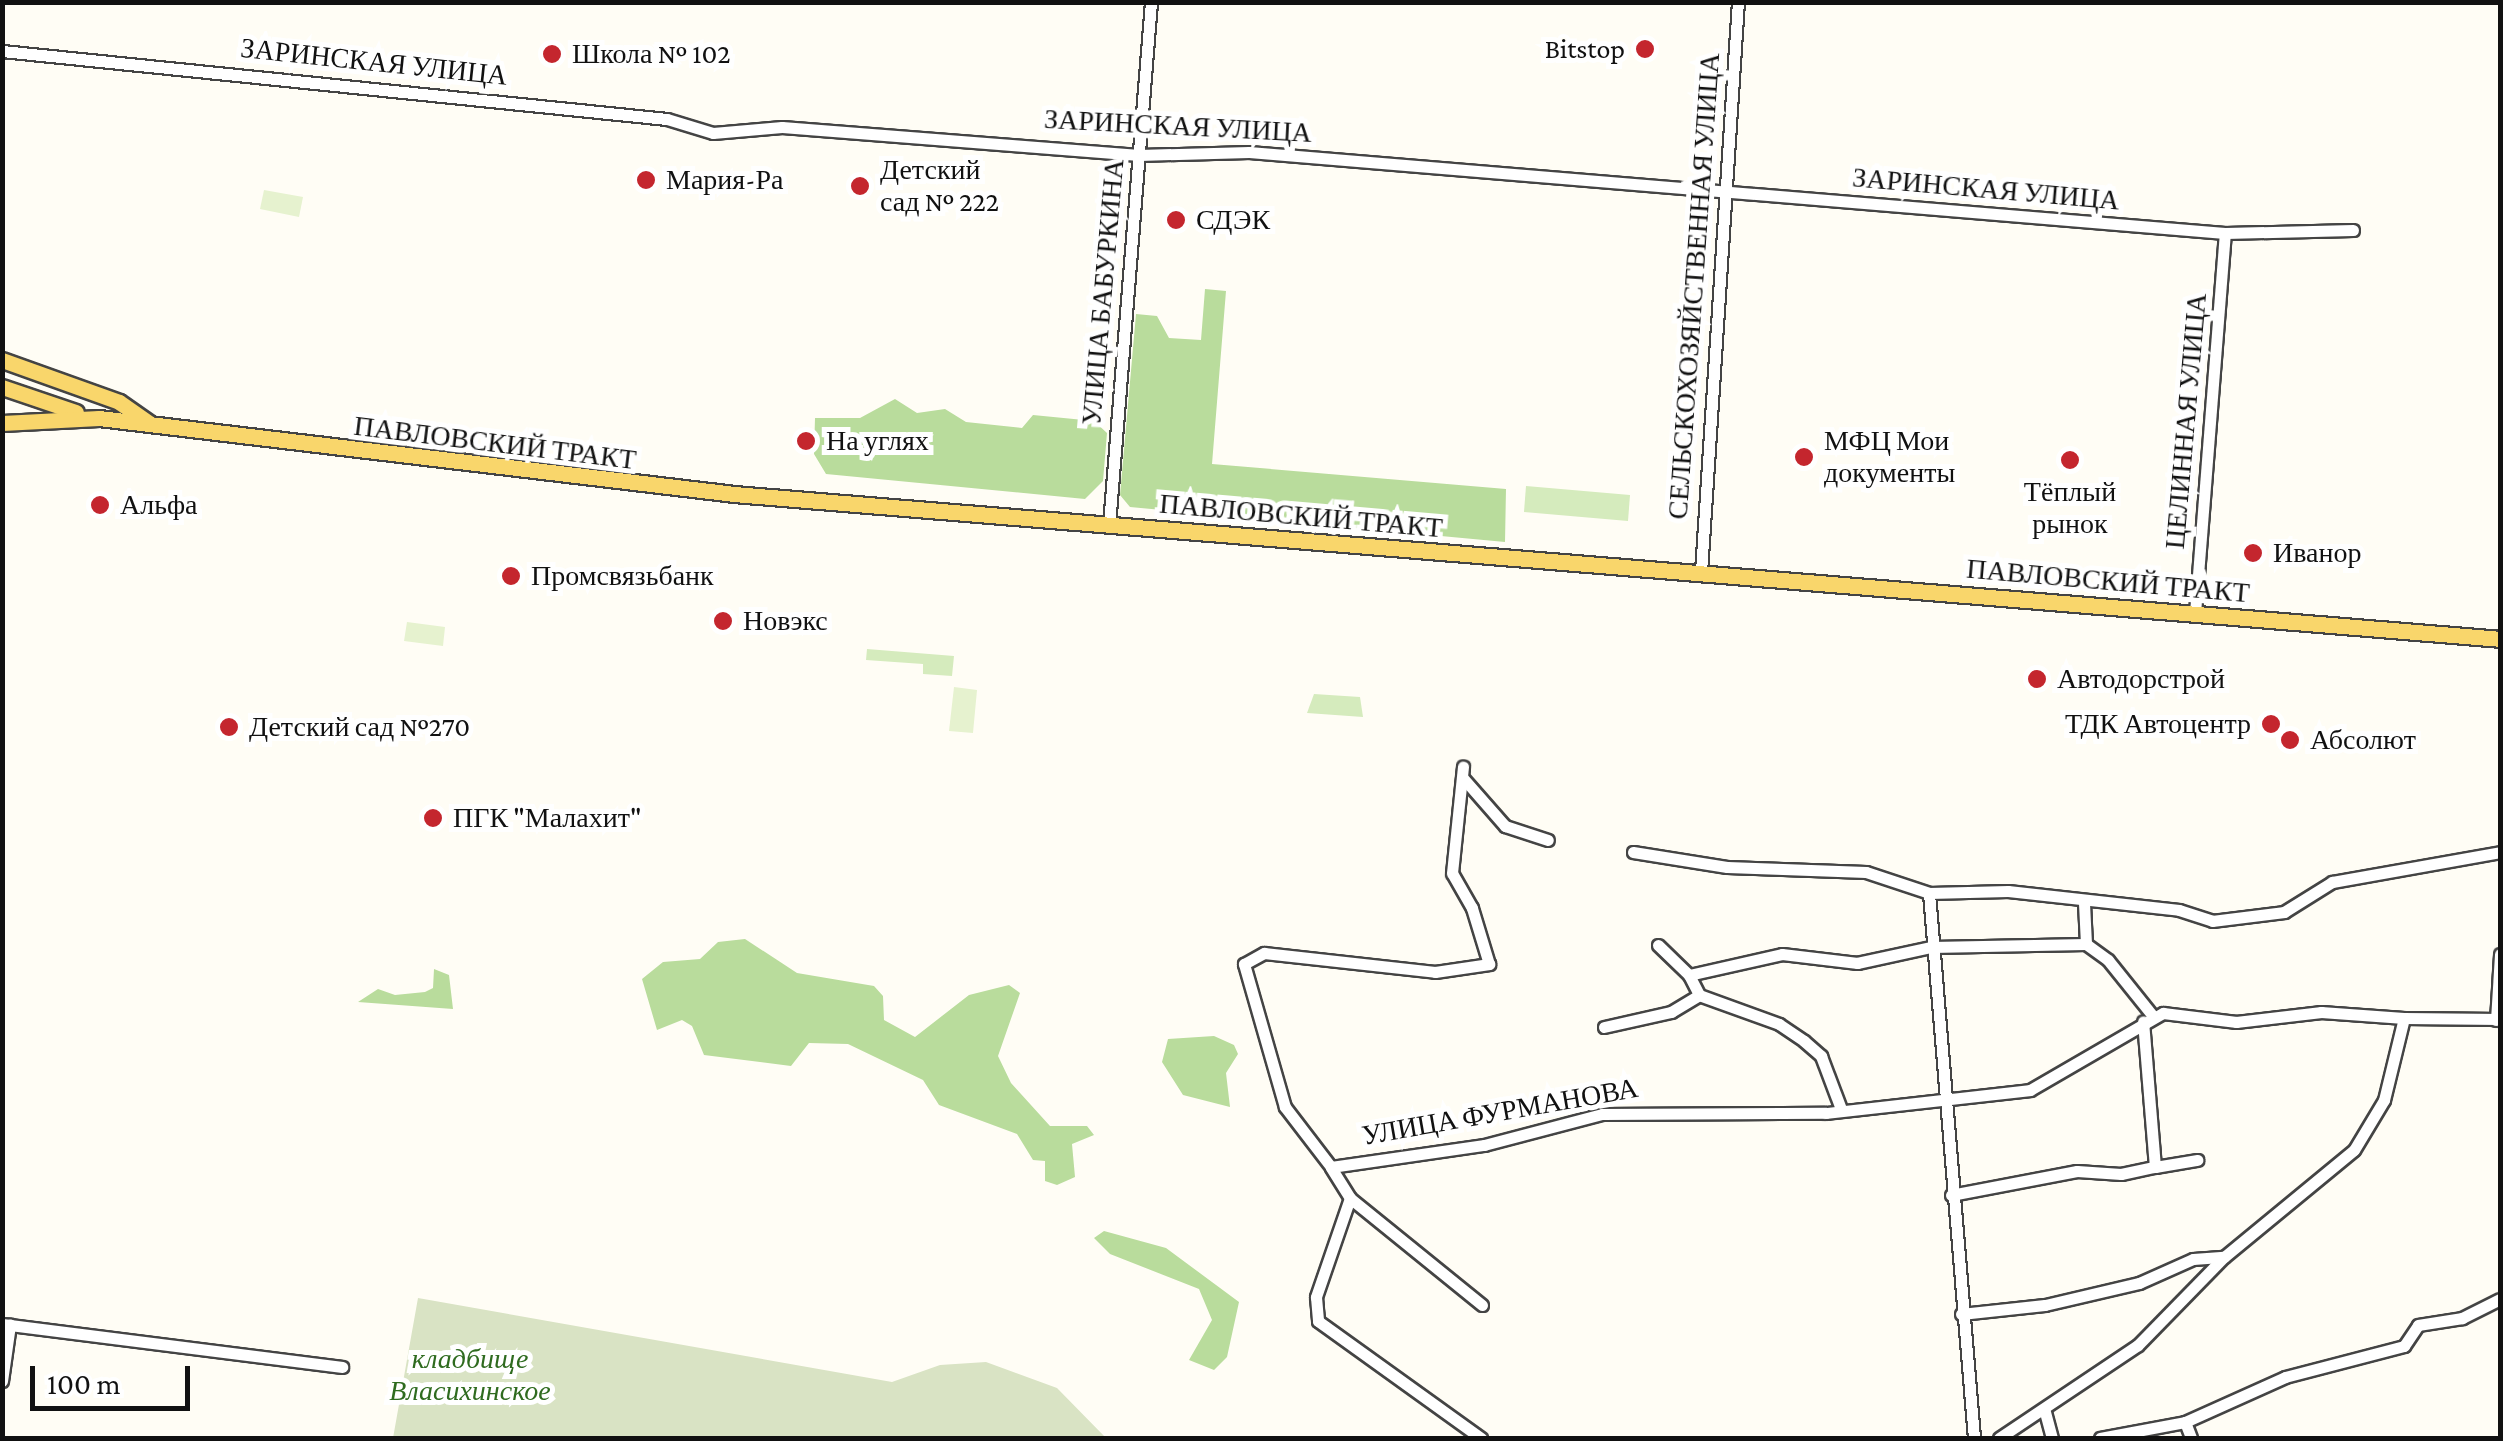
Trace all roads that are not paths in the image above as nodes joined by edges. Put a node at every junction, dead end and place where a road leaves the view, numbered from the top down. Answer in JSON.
{"nodes":[{"id":1,"x":1151,"y":2,"type":"edge"},
{"id":2,"x":1738,"y":2,"type":"edge"},
{"id":3,"x":2,"y":51,"type":"edge"},
{"id":4,"x":1139,"y":154,"type":"junction"},
{"id":5,"x":1723,"y":193,"type":"junction"},
{"id":6,"x":2354,"y":230,"type":"dead end"},
{"id":7,"x":2225,"y":234,"type":"junction"},
{"id":8,"x":2,"y":360,"type":"edge"},
{"id":9,"x":2,"y":386,"type":"edge"},
{"id":10,"x":99,"y":418,"type":"junction"},
{"id":11,"x":2,"y":423,"type":"edge"},
{"id":12,"x":153,"y":425,"type":"junction"},
{"id":13,"x":1109,"y":525,"type":"junction"},
{"id":14,"x":1701,"y":572,"type":"junction"},
{"id":15,"x":2195,"y":613,"type":"junction"},
{"id":16,"x":2500,"y":640,"type":"edge"},
{"id":17,"x":1548,"y":840,"type":"dead end"},
{"id":18,"x":1634,"y":852,"type":"dead end"},
{"id":19,"x":2500,"y":852,"type":"edge"},
{"id":20,"x":1929,"y":893,"type":"junction"},
{"id":21,"x":2084,"y":903,"type":"junction"},
{"id":22,"x":2086,"y":944,"type":"junction"},
{"id":23,"x":1658,"y":945,"type":"dead end"},
{"id":24,"x":1931,"y":946,"type":"junction"},
{"id":25,"x":2500,"y":954,"type":"edge"},
{"id":26,"x":1689,"y":975,"type":"junction"},
{"id":27,"x":1699,"y":995,"type":"junction"},
{"id":28,"x":2148,"y":1018,"type":"junction"},
{"id":29,"x":2404,"y":1018,"type":"junction"},
{"id":30,"x":2498,"y":1019,"type":"edge"},
{"id":31,"x":1604,"y":1027,"type":"dead end"},
{"id":32,"x":1942,"y":1096,"type":"junction"},
{"id":33,"x":1841,"y":1109,"type":"junction"},
{"id":34,"x":2197,"y":1160,"type":"dead end"},
{"id":35,"x":1332,"y":1167,"type":"junction"},
{"id":36,"x":2155,"y":1167,"type":"junction"},
{"id":37,"x":1952,"y":1195,"type":"junction"},
{"id":38,"x":1350,"y":1198,"type":"junction"},
{"id":39,"x":2224,"y":1256,"type":"junction"},
{"id":40,"x":2500,"y":1299,"type":"edge"},
{"id":41,"x":1482,"y":1305,"type":"dead end"},
{"id":42,"x":1962,"y":1314,"type":"junction"},
{"id":43,"x":6,"y":1324,"type":"edge"},
{"id":44,"x":342,"y":1367,"type":"dead end"},
{"id":45,"x":2,"y":1381,"type":"edge"},
{"id":46,"x":2044,"y":1412,"type":"junction"},
{"id":47,"x":2185,"y":1422,"type":"junction"},
{"id":48,"x":1481,"y":1438,"type":"edge"},
{"id":49,"x":1974,"y":1438,"type":"edge"},
{"id":50,"x":1998,"y":1438,"type":"edge"},
{"id":51,"x":2052,"y":1438,"type":"edge"},
{"id":52,"x":2100,"y":1438,"type":"edge"},
{"id":53,"x":2191,"y":1438,"type":"edge"}],
"edges":[{"from":1,"to":4,"type":"street","name":"УЛИЦА БАБУРКИНА"},
{"from":2,"to":5,"type":"street","name":"СЕЛЬСКОХОЗЯЙСТВЕННАЯ УЛИЦА"},
{"from":3,"to":4,"type":"street","name":"ЗАРИНСКАЯ УЛИЦА"},
{"from":4,"to":5,"type":"street","name":"ЗАРИНСКАЯ УЛИЦА"},
{"from":4,"to":13,"type":"street","name":"УЛИЦА БАБУРКИНА"},
{"from":5,"to":7,"type":"street","name":"ЗАРИНСКАЯ УЛИЦА"},
{"from":5,"to":14,"type":"street","name":"СЕЛЬСКОХОЗЯЙСТВЕННАЯ УЛИЦА"},
{"from":6,"to":7,"type":"street","name":"ЗАРИНСКАЯ УЛИЦА"},
{"from":7,"to":15,"type":"street","name":"ЦЕЛИННАЯ УЛИЦА"},
{"from":8,"to":12,"type":"main road"},
{"from":9,"to":10,"type":"main road","name":"ПАВЛОВСКИЙ ТРАКТ"},
{"from":10,"to":11,"type":"main road","name":"ПАВЛОВСКИЙ ТРАКТ"},
{"from":10,"to":12,"type":"main road","name":"ПАВЛОВСКИЙ ТРАКТ"},
{"from":12,"to":13,"type":"main road","name":"ПАВЛОВСКИЙ ТРАКТ"},
{"from":13,"to":14,"type":"main road","name":"ПАВЛОВСКИЙ ТРАКТ"},
{"from":14,"to":15,"type":"main road","name":"ПАВЛОВСКИЙ ТРАКТ"},
{"from":15,"to":16,"type":"main road","name":"ПАВЛОВСКИЙ ТРАКТ"},
{"from":17,"to":35,"type":"street"},
{"from":18,"to":20,"type":"street"},
{"from":19,"to":21,"type":"street"},
{"from":20,"to":21,"type":"street"},
{"from":20,"to":24,"type":"street"},
{"from":21,"to":22,"type":"street"},
{"from":22,"to":24,"type":"street"},
{"from":22,"to":28,"type":"street"},
{"from":23,"to":26,"type":"street"},
{"from":24,"to":26,"type":"street"},
{"from":24,"to":32,"type":"street"},
{"from":25,"to":30,"type":"street"},
{"from":26,"to":27,"type":"street"},
{"from":27,"to":31,"type":"street"},
{"from":27,"to":33,"type":"street"},
{"from":28,"to":29,"type":"street"},
{"from":28,"to":32,"type":"street","name":"УЛИЦА ФУРМАНОВА"},
{"from":28,"to":36,"type":"street"},
{"from":29,"to":30,"type":"street"},
{"from":29,"to":39,"type":"street"},
{"from":32,"to":33,"type":"street","name":"УЛИЦА ФУРМАНОВА"},
{"from":32,"to":37,"type":"street"},
{"from":33,"to":35,"type":"street","name":"УЛИЦА ФУРМАНОВА"},
{"from":34,"to":36,"type":"street"},
{"from":35,"to":38,"type":"street","name":"УЛИЦА ФУРМАНОВА"},
{"from":36,"to":37,"type":"street"},
{"from":37,"to":42,"type":"street"},
{"from":38,"to":41,"type":"street","name":"УЛИЦА ФУРМАНОВА"},
{"from":38,"to":48,"type":"street"},
{"from":39,"to":42,"type":"street"},
{"from":39,"to":46,"type":"street"},
{"from":40,"to":47,"type":"street"},
{"from":42,"to":49,"type":"street"},
{"from":43,"to":44,"type":"street"},
{"from":43,"to":45,"type":"street"},
{"from":46,"to":50,"type":"street"},
{"from":46,"to":51,"type":"street"},
{"from":47,"to":52,"type":"street"},
{"from":47,"to":53,"type":"street"}]}
